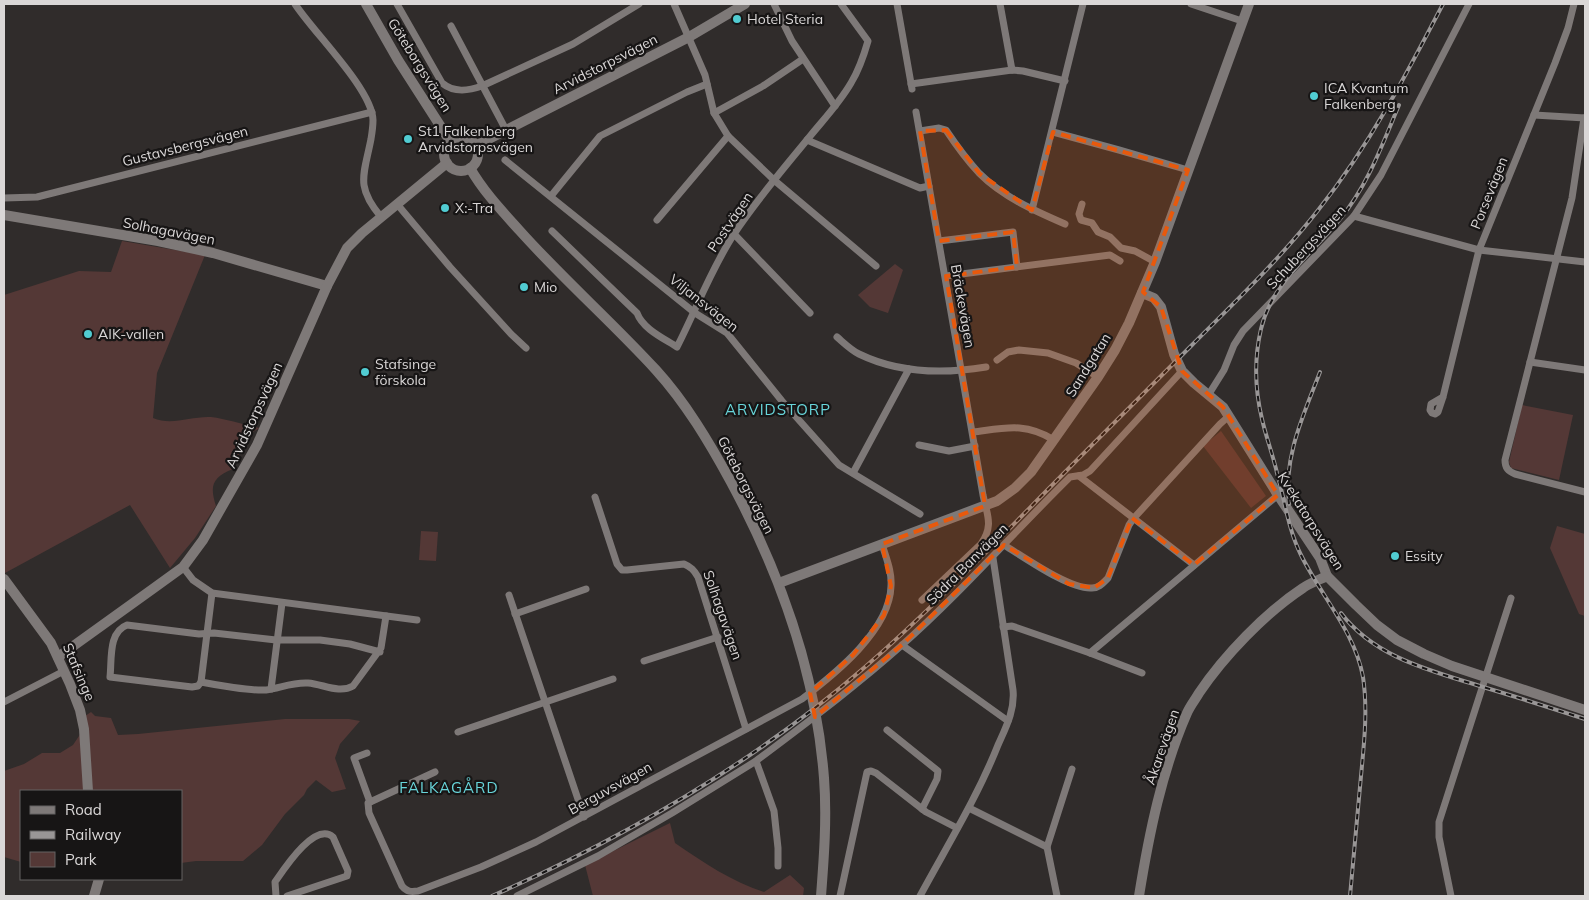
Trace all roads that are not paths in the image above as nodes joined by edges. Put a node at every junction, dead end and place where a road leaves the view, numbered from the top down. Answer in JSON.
{"nodes":[{"id":1,"x":295,"y":4,"type":"edge"},
{"id":2,"x":366,"y":4,"type":"edge"},
{"id":3,"x":397,"y":4,"type":"edge"},
{"id":4,"x":639,"y":4,"type":"edge"},
{"id":5,"x":674,"y":4,"type":"edge"},
{"id":6,"x":745,"y":4,"type":"edge"},
{"id":7,"x":774,"y":4,"type":"edge"},
{"id":8,"x":842,"y":4,"type":"edge"},
{"id":9,"x":897,"y":4,"type":"edge"},
{"id":10,"x":1000,"y":4,"type":"edge"},
{"id":11,"x":1084,"y":4,"type":"edge"},
{"id":12,"x":1191,"y":4,"type":"edge"},
{"id":13,"x":1249,"y":4,"type":"edge"},
{"id":14,"x":1469,"y":4,"type":"edge"},
{"id":15,"x":1574,"y":4,"type":"edge"},
{"id":16,"x":1242,"y":21,"type":"junction"},
{"id":17,"x":451,"y":26,"type":"dead end"},
{"id":18,"x":688,"y":37,"type":"junction"},
{"id":19,"x":803,"y":59,"type":"junction"},
{"id":20,"x":1012,"y":70,"type":"junction"},
{"id":21,"x":1065,"y":81,"type":"junction"},
{"id":22,"x":707,"y":84,"type":"junction"},
{"id":23,"x":482,"y":86,"type":"junction"},
{"id":24,"x":835,"y":106,"type":"junction"},
{"id":25,"x":372,"y":112,"type":"junction"},
{"id":26,"x":916,"y":112,"type":"dead end"},
{"id":27,"x":714,"y":113,"type":"junction"},
{"id":28,"x":1534,"y":115,"type":"junction"},
{"id":29,"x":1585,"y":118,"type":"edge"},
{"id":30,"x":506,"y":130,"type":"junction"},
{"id":31,"x":920,"y":130,"type":"junction"},
{"id":32,"x":1053,"y":132,"type":"junction"},
{"id":33,"x":728,"y":136,"type":"junction"},
{"id":34,"x":807,"y":140,"type":"junction"},
{"id":35,"x":450,"y":141,"type":"junction"},
{"id":36,"x":475,"y":146,"type":"junction"},
{"id":37,"x":505,"y":160,"type":"dead end"},
{"id":38,"x":447,"y":164,"type":"junction"},
{"id":39,"x":470,"y":168,"type":"junction"},
{"id":40,"x":1188,"y":170,"type":"junction"},
{"id":41,"x":774,"y":180,"type":"junction"},
{"id":42,"x":929,"y":186,"type":"junction"},
{"id":43,"x":551,"y":196,"type":"junction"},
{"id":44,"x":4,"y":198,"type":"edge"},
{"id":45,"x":397,"y":204,"type":"junction"},
{"id":46,"x":1082,"y":204,"type":"dead end"},
{"id":47,"x":1032,"y":210,"type":"junction"},
{"id":48,"x":4,"y":215,"type":"edge"},
{"id":49,"x":1354,"y":216,"type":"junction"},
{"id":50,"x":381,"y":217,"type":"junction"},
{"id":51,"x":657,"y":220,"type":"dead end"},
{"id":52,"x":1065,"y":224,"type":"dead end"},
{"id":53,"x":552,"y":231,"type":"dead end"},
{"id":54,"x":734,"y":234,"type":"junction"},
{"id":55,"x":939,"y":241,"type":"junction"},
{"id":56,"x":1479,"y":250,"type":"junction"},
{"id":57,"x":1556,"y":258,"type":"junction"},
{"id":58,"x":1120,"y":260,"type":"dead end"},
{"id":59,"x":1155,"y":262,"type":"junction"},
{"id":60,"x":1585,"y":262,"type":"edge"},
{"id":61,"x":876,"y":266,"type":"dead end"},
{"id":62,"x":1017,"y":267,"type":"junction"},
{"id":63,"x":946,"y":276,"type":"junction"},
{"id":64,"x":327,"y":286,"type":"junction"},
{"id":65,"x":1142,"y":293,"type":"junction"},
{"id":66,"x":695,"y":313,"type":"junction"},
{"id":67,"x":810,"y":313,"type":"dead end"},
{"id":68,"x":837,"y":337,"type":"dead end"},
{"id":69,"x":526,"y":348,"type":"dead end"},
{"id":70,"x":997,"y":360,"type":"dead end"},
{"id":71,"x":1530,"y":362,"type":"junction"},
{"id":72,"x":986,"y":367,"type":"dead end"},
{"id":73,"x":910,"y":369,"type":"junction"},
{"id":74,"x":1585,"y":370,"type":"edge"},
{"id":75,"x":962,"y":371,"type":"junction"},
{"id":76,"x":1182,"y":371,"type":"junction"},
{"id":77,"x":1098,"y":377,"type":"junction"},
{"id":78,"x":1209,"y":394,"type":"junction"},
{"id":79,"x":1443,"y":397,"type":"dead end"},
{"id":80,"x":1229,"y":416,"type":"junction"},
{"id":81,"x":973,"y":432,"type":"junction"},
{"id":82,"x":1054,"y":440,"type":"junction"},
{"id":83,"x":919,"y":445,"type":"dead end"},
{"id":84,"x":975,"y":446,"type":"junction"},
{"id":85,"x":853,"y":473,"type":"junction"},
{"id":86,"x":1078,"y":476,"type":"junction"},
{"id":87,"x":1585,"y":492,"type":"edge"},
{"id":88,"x":1278,"y":495,"type":"junction"},
{"id":89,"x":596,"y":497,"type":"dead end"},
{"id":90,"x":985,"y":506,"type":"junction"},
{"id":91,"x":920,"y":514,"type":"dead end"},
{"id":92,"x":1134,"y":519,"type":"junction"},
{"id":93,"x":882,"y":544,"type":"junction"},
{"id":94,"x":1004,"y":546,"type":"junction"},
{"id":95,"x":993,"y":558,"type":"junction"},
{"id":96,"x":1194,"y":565,"type":"junction"},
{"id":97,"x":182,"y":566,"type":"junction"},
{"id":98,"x":1327,"y":576,"type":"junction"},
{"id":99,"x":4,"y":580,"type":"edge"},
{"id":100,"x":779,"y":584,"type":"junction"},
{"id":101,"x":586,"y":589,"type":"dead end"},
{"id":102,"x":212,"y":593,"type":"junction"},
{"id":103,"x":508,"y":594,"type":"dead end"},
{"id":104,"x":1512,"y":598,"type":"dead end"},
{"id":105,"x":922,"y":600,"type":"dead end"},
{"id":106,"x":282,"y":602,"type":"junction"},
{"id":107,"x":515,"y":614,"type":"junction"},
{"id":108,"x":386,"y":616,"type":"junction"},
{"id":109,"x":417,"y":620,"type":"dead end"},
{"id":110,"x":1003,"y":627,"type":"junction"},
{"id":111,"x":206,"y":633,"type":"junction"},
{"id":112,"x":718,"y":637,"type":"junction"},
{"id":113,"x":276,"y":640,"type":"junction"},
{"id":114,"x":902,"y":646,"type":"junction"},
{"id":115,"x":380,"y":652,"type":"junction"},
{"id":116,"x":1090,"y":653,"type":"junction"},
{"id":117,"x":58,"y":657,"type":"junction"},
{"id":118,"x":644,"y":661,"type":"dead end"},
{"id":119,"x":64,"y":671,"type":"junction"},
{"id":120,"x":1142,"y":673,"type":"dead end"},
{"id":121,"x":1486,"y":677,"type":"junction"},
{"id":122,"x":613,"y":679,"type":"dead end"},
{"id":123,"x":201,"y":682,"type":"junction"},
{"id":124,"x":271,"y":689,"type":"junction"},
{"id":125,"x":545,"y":701,"type":"junction"},
{"id":126,"x":4,"y":702,"type":"edge"},
{"id":127,"x":1585,"y":710,"type":"edge"},
{"id":128,"x":1008,"y":721,"type":"junction"},
{"id":129,"x":746,"y":729,"type":"junction"},
{"id":130,"x":886,"y":730,"type":"dead end"},
{"id":131,"x":458,"y":732,"type":"dead end"},
{"id":132,"x":367,"y":753,"type":"dead end"},
{"id":133,"x":756,"y":761,"type":"junction"},
{"id":134,"x":1072,"y":769,"type":"dead end"},
{"id":135,"x":435,"y":772,"type":"dead end"},
{"id":136,"x":88,"y":790,"type":"edge"},
{"id":137,"x":370,"y":802,"type":"junction"},
{"id":138,"x":969,"y":808,"type":"junction"},
{"id":139,"x":922,"y":809,"type":"junction"},
{"id":140,"x":584,"y":817,"type":"junction"},
{"id":141,"x":957,"y":828,"type":"junction"},
{"id":142,"x":1047,"y":847,"type":"junction"},
{"id":143,"x":778,"y":866,"type":"dead end"},
{"id":144,"x":100,"y":880,"type":"edge"},
{"id":145,"x":94,"y":896,"type":"edge"},
{"id":146,"x":276,"y":896,"type":"edge"},
{"id":147,"x":287,"y":896,"type":"edge"},
{"id":148,"x":517,"y":896,"type":"edge"},
{"id":149,"x":821,"y":896,"type":"edge"},
{"id":150,"x":840,"y":896,"type":"edge"},
{"id":151,"x":920,"y":896,"type":"edge"},
{"id":152,"x":1057,"y":896,"type":"edge"},
{"id":153,"x":1139,"y":896,"type":"edge"},
{"id":154,"x":1451,"y":896,"type":"edge"}],
"edges":[{"from":1,"to":25,"type":"street"},
{"from":2,"to":35,"type":"street","name":"Göteborgsvägen"},
{"from":3,"to":23,"type":"street"},
{"from":4,"to":23,"type":"street"},
{"from":5,"to":18,"type":"street"},
{"from":6,"to":18,"type":"street","name":"Arvidstorpsvägen"},
{"from":7,"to":19,"type":"street"},
{"from":8,"to":24,"type":"street","name":"Postvägen"},
{"from":9,"to":20,"type":"street"},
{"from":10,"to":20,"type":"street"},
{"from":11,"to":21,"type":"street"},
{"from":12,"to":16,"type":"street"},
{"from":13,"to":16,"type":"street","name":"Sandgatan"},
{"from":14,"to":49,"type":"street","name":"Schubergsvägen"},
{"from":15,"to":28,"type":"street","name":"Porsevägen"},
{"from":16,"to":40,"type":"street","name":"Sandgatan"},
{"from":17,"to":23,"type":"street"},
{"from":18,"to":22,"type":"street"},
{"from":18,"to":30,"type":"street","name":"Arvidstorpsvägen"},
{"from":19,"to":24,"type":"street"},
{"from":19,"to":27,"type":"street"},
{"from":20,"to":21,"type":"street"},
{"from":21,"to":32,"type":"street"},
{"from":22,"to":27,"type":"street"},
{"from":22,"to":43,"type":"street"},
{"from":23,"to":30,"type":"street"},
{"from":24,"to":34,"type":"street","name":"Postvägen"},
{"from":25,"to":44,"type":"street","name":"Gustavsbergsvägen"},
{"from":25,"to":50,"type":"street"},
{"from":26,"to":31,"type":"street","name":"Bräckevägen"},
{"from":27,"to":33,"type":"street"},
{"from":28,"to":29,"type":"street"},
{"from":28,"to":56,"type":"street","name":"Porsevägen"},
{"from":29,"to":57,"type":"street"},
{"from":30,"to":36,"type":"street","name":"Arvidstorpsvägen"},
{"from":31,"to":42,"type":"street","name":"Bräckevägen"},
{"from":31,"to":47,"type":"street"},
{"from":32,"to":40,"type":"street"},
{"from":32,"to":47,"type":"street"},
{"from":33,"to":41,"type":"street"},
{"from":33,"to":51,"type":"street"},
{"from":34,"to":41,"type":"street","name":"Postvägen"},
{"from":34,"to":42,"type":"street"},
{"from":35,"to":36,"type":"street"},
{"from":35,"to":38,"type":"street"},
{"from":36,"to":39,"type":"street"},
{"from":37,"to":43,"type":"street","name":"Viljansvägen"},
{"from":38,"to":39,"type":"street"},
{"from":38,"to":45,"type":"street","name":"Arvidstorpsvägen"},
{"from":39,"to":100,"type":"street","name":"Göteborgsvägen"},
{"from":40,"to":59,"type":"street","name":"Sandgatan"},
{"from":41,"to":54,"type":"street","name":"Postvägen"},
{"from":41,"to":61,"type":"street"},
{"from":42,"to":55,"type":"street","name":"Bräckevägen"},
{"from":43,"to":66,"type":"street","name":"Viljansvägen"},
{"from":45,"to":50,"type":"street","name":"Arvidstorpsvägen"},
{"from":45,"to":69,"type":"street"},
{"from":46,"to":59,"type":"street"},
{"from":47,"to":52,"type":"street"},
{"from":48,"to":64,"type":"street","name":"Solhagavägen"},
{"from":49,"to":56,"type":"street"},
{"from":49,"to":78,"type":"street","name":"Schubergsvägen"},
{"from":50,"to":64,"type":"street","name":"Arvidstorpsvägen"},
{"from":53,"to":66,"type":"street","name":"Postvägen"},
{"from":54,"to":66,"type":"street","name":"Postvägen"},
{"from":54,"to":67,"type":"street"},
{"from":55,"to":62,"type":"street"},
{"from":55,"to":63,"type":"street","name":"Bräckevägen"},
{"from":56,"to":57,"type":"street"},
{"from":56,"to":79,"type":"street","name":"Porsevägen"},
{"from":57,"to":60,"type":"street"},
{"from":57,"to":71,"type":"street"},
{"from":58,"to":62,"type":"street"},
{"from":59,"to":65,"type":"street","name":"Sandgatan"},
{"from":62,"to":63,"type":"street"},
{"from":63,"to":75,"type":"street","name":"Bräckevägen"},
{"from":64,"to":97,"type":"street","name":"Arvidstorpsvägen"},
{"from":65,"to":76,"type":"street","name":"Kvekatorpsvägen"},
{"from":65,"to":77,"type":"street","name":"Sandgatan"},
{"from":66,"to":85,"type":"street","name":"Viljansvägen"},
{"from":68,"to":73,"type":"street"},
{"from":70,"to":77,"type":"street"},
{"from":71,"to":74,"type":"street"},
{"from":71,"to":87,"type":"street"},
{"from":72,"to":75,"type":"street"},
{"from":73,"to":75,"type":"street"},
{"from":73,"to":85,"type":"street"},
{"from":75,"to":81,"type":"street","name":"Bräckevägen"},
{"from":76,"to":78,"type":"street","name":"Kvekatorpsvägen"},
{"from":76,"to":86,"type":"street","name":"Södra Banvägen"},
{"from":77,"to":82,"type":"street","name":"Sandgatan"},
{"from":78,"to":80,"type":"street","name":"Kvekatorpsvägen"},
{"from":80,"to":88,"type":"street","name":"Kvekatorpsvägen"},
{"from":80,"to":92,"type":"street"},
{"from":81,"to":82,"type":"street"},
{"from":81,"to":84,"type":"street","name":"Bräckevägen"},
{"from":82,"to":90,"type":"street","name":"Sandgatan"},
{"from":83,"to":84,"type":"street"},
{"from":84,"to":90,"type":"street","name":"Bräckevägen"},
{"from":85,"to":91,"type":"street","name":"Viljansvägen"},
{"from":86,"to":92,"type":"street"},
{"from":86,"to":94,"type":"street","name":"Södra Banvägen"},
{"from":88,"to":96,"type":"street"},
{"from":88,"to":98,"type":"street","name":"Kvekatorpsvägen"},
{"from":89,"to":112,"type":"street","name":"Solhagavägen"},
{"from":90,"to":93,"type":"street","name":"Sandgatan"},
{"from":90,"to":105,"type":"street","name":"Bräckevägen"},
{"from":92,"to":94,"type":"street"},
{"from":92,"to":96,"type":"street"},
{"from":93,"to":100,"type":"street","name":"Sandgatan"},
{"from":93,"to":129,"type":"street","name":"Berguvsvägen"},
{"from":94,"to":95,"type":"street","name":"Södra Banvägen"},
{"from":95,"to":110,"type":"street"},
{"from":95,"to":114,"type":"street","name":"Södra Banvägen"},
{"from":96,"to":116,"type":"street"},
{"from":97,"to":102,"type":"street"},
{"from":97,"to":117,"type":"street","name":"Arvidstorpsvägen"},
{"from":98,"to":121,"type":"street","name":"Kvekatorpsvägen"},
{"from":98,"to":153,"type":"street","name":"Åkarevägen"},
{"from":99,"to":117,"type":"street","name":"Stafsinge"},
{"from":100,"to":149,"type":"street","name":"Göteborgsvägen"},
{"from":101,"to":107,"type":"street"},
{"from":102,"to":106,"type":"street"},
{"from":102,"to":111,"type":"street"},
{"from":103,"to":107,"type":"street"},
{"from":104,"to":121,"type":"street"},
{"from":106,"to":108,"type":"street"},
{"from":106,"to":113,"type":"street"},
{"from":107,"to":125,"type":"street"},
{"from":108,"to":109,"type":"street"},
{"from":108,"to":115,"type":"street"},
{"from":110,"to":116,"type":"street"},
{"from":110,"to":128,"type":"street"},
{"from":111,"to":113,"type":"street"},
{"from":111,"to":123,"type":"street"},
{"from":111,"to":123,"type":"street"},
{"from":112,"to":118,"type":"street"},
{"from":112,"to":129,"type":"street","name":"Solhagavägen"},
{"from":113,"to":115,"type":"street"},
{"from":113,"to":124,"type":"street"},
{"from":114,"to":128,"type":"street"},
{"from":114,"to":133,"type":"street","name":"Södra Banvägen"},
{"from":115,"to":124,"type":"street"},
{"from":116,"to":120,"type":"street"},
{"from":117,"to":119,"type":"street","name":"Stafsinge"},
{"from":119,"to":126,"type":"street"},
{"from":119,"to":136,"type":"street","name":"Stafsinge"},
{"from":121,"to":127,"type":"street","name":"Kvekatorpsvägen"},
{"from":121,"to":154,"type":"street"},
{"from":122,"to":125,"type":"street"},
{"from":123,"to":124,"type":"street"},
{"from":125,"to":131,"type":"street"},
{"from":125,"to":140,"type":"street"},
{"from":128,"to":138,"type":"street"},
{"from":129,"to":140,"type":"street","name":"Berguvsvägen"},
{"from":130,"to":139,"type":"street"},
{"from":132,"to":137,"type":"street"},
{"from":133,"to":143,"type":"street"},
{"from":133,"to":148,"type":"street","name":"Södra Banvägen"},
{"from":134,"to":142,"type":"street"},
{"from":135,"to":137,"type":"street"},
{"from":137,"to":140,"type":"street","name":"Berguvsvägen"},
{"from":138,"to":141,"type":"street"},
{"from":138,"to":142,"type":"street"},
{"from":139,"to":141,"type":"street"},
{"from":139,"to":150,"type":"street"},
{"from":141,"to":151,"type":"street"},
{"from":142,"to":152,"type":"street"},
{"from":144,"to":145,"type":"street"},
{"from":146,"to":147,"type":"street"}]}
